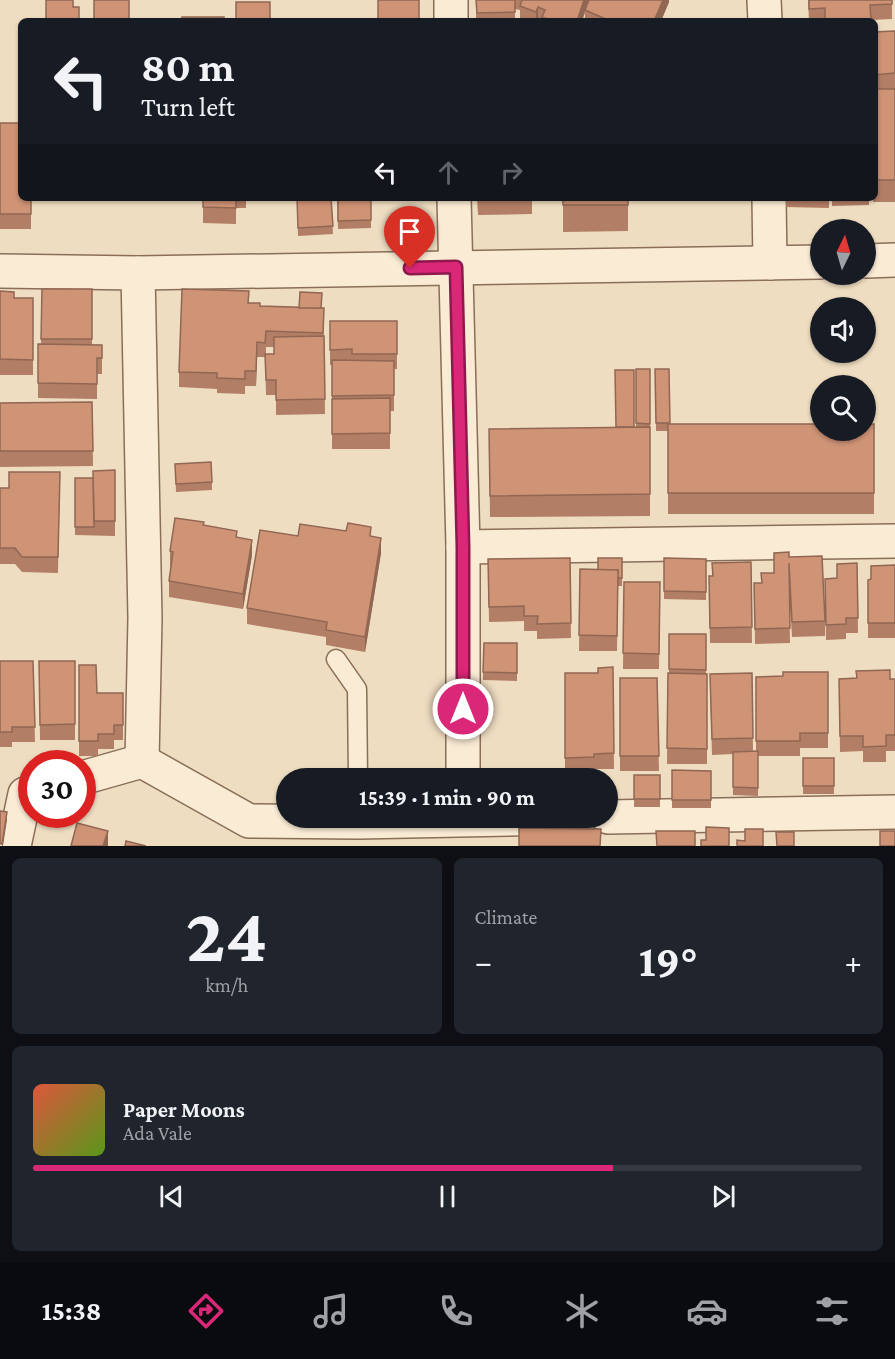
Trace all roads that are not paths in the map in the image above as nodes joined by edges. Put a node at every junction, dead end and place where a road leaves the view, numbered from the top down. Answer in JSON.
{"nodes":[{"id":1,"x":451,"y":0,"type":"edge"},
{"id":2,"x":765,"y":0,"type":"edge"},
{"id":3,"x":451,"y":18,"type":"edge"},
{"id":4,"x":765,"y":18,"type":"edge"},
{"id":5,"x":454,"y":201,"type":"edge"},
{"id":6,"x":769,"y":201,"type":"edge"},
{"id":7,"x":895,"y":260,"type":"edge"},
{"id":8,"x":876,"y":261,"type":"edge"},
{"id":9,"x":810,"y":262,"type":"edge"},
{"id":10,"x":770,"y":263,"type":"junction"},
{"id":11,"x":456,"y":267,"type":"junction"},
{"id":12,"x":0,"y":271,"type":"edge"},
{"id":13,"x":138,"y":273,"type":"junction"},
{"id":14,"x":895,"y":541,"type":"edge"},
{"id":15,"x":463,"y":547,"type":"junction"},
{"id":16,"x":336,"y":659,"type":"dead end"},
{"id":17,"x":142,"y":761,"type":"junction"},
{"id":18,"x":358,"y":768,"type":"edge"},
{"id":19,"x":463,"y":768,"type":"edge"},
{"id":20,"x":96,"y":774,"type":"edge"},
{"id":21,"x":18,"y":803,"type":"edge"},
{"id":22,"x":895,"y":812,"type":"edge"},
{"id":23,"x":618,"y":817,"type":"edge"},
{"id":24,"x":276,"y":821,"type":"edge"},
{"id":25,"x":14,"y":846,"type":"edge"}],
"edges":[{"from":1,"to":3,"type":"street"},
{"from":2,"to":4,"type":"street"},
{"from":5,"to":11,"type":"street"},
{"from":6,"to":10,"type":"street"},
{"from":7,"to":8,"type":"street"},
{"from":9,"to":10,"type":"street"},
{"from":10,"to":11,"type":"street"},
{"from":11,"to":13,"type":"street"},
{"from":11,"to":15,"type":"street"},
{"from":12,"to":13,"type":"street"},
{"from":13,"to":17,"type":"street"},
{"from":14,"to":15,"type":"street"},
{"from":15,"to":19,"type":"street"},
{"from":16,"to":18,"type":"lane"},
{"from":17,"to":20,"type":"street"},
{"from":17,"to":24,"type":"street"},
{"from":21,"to":25,"type":"street"},
{"from":22,"to":23,"type":"street"}]}
